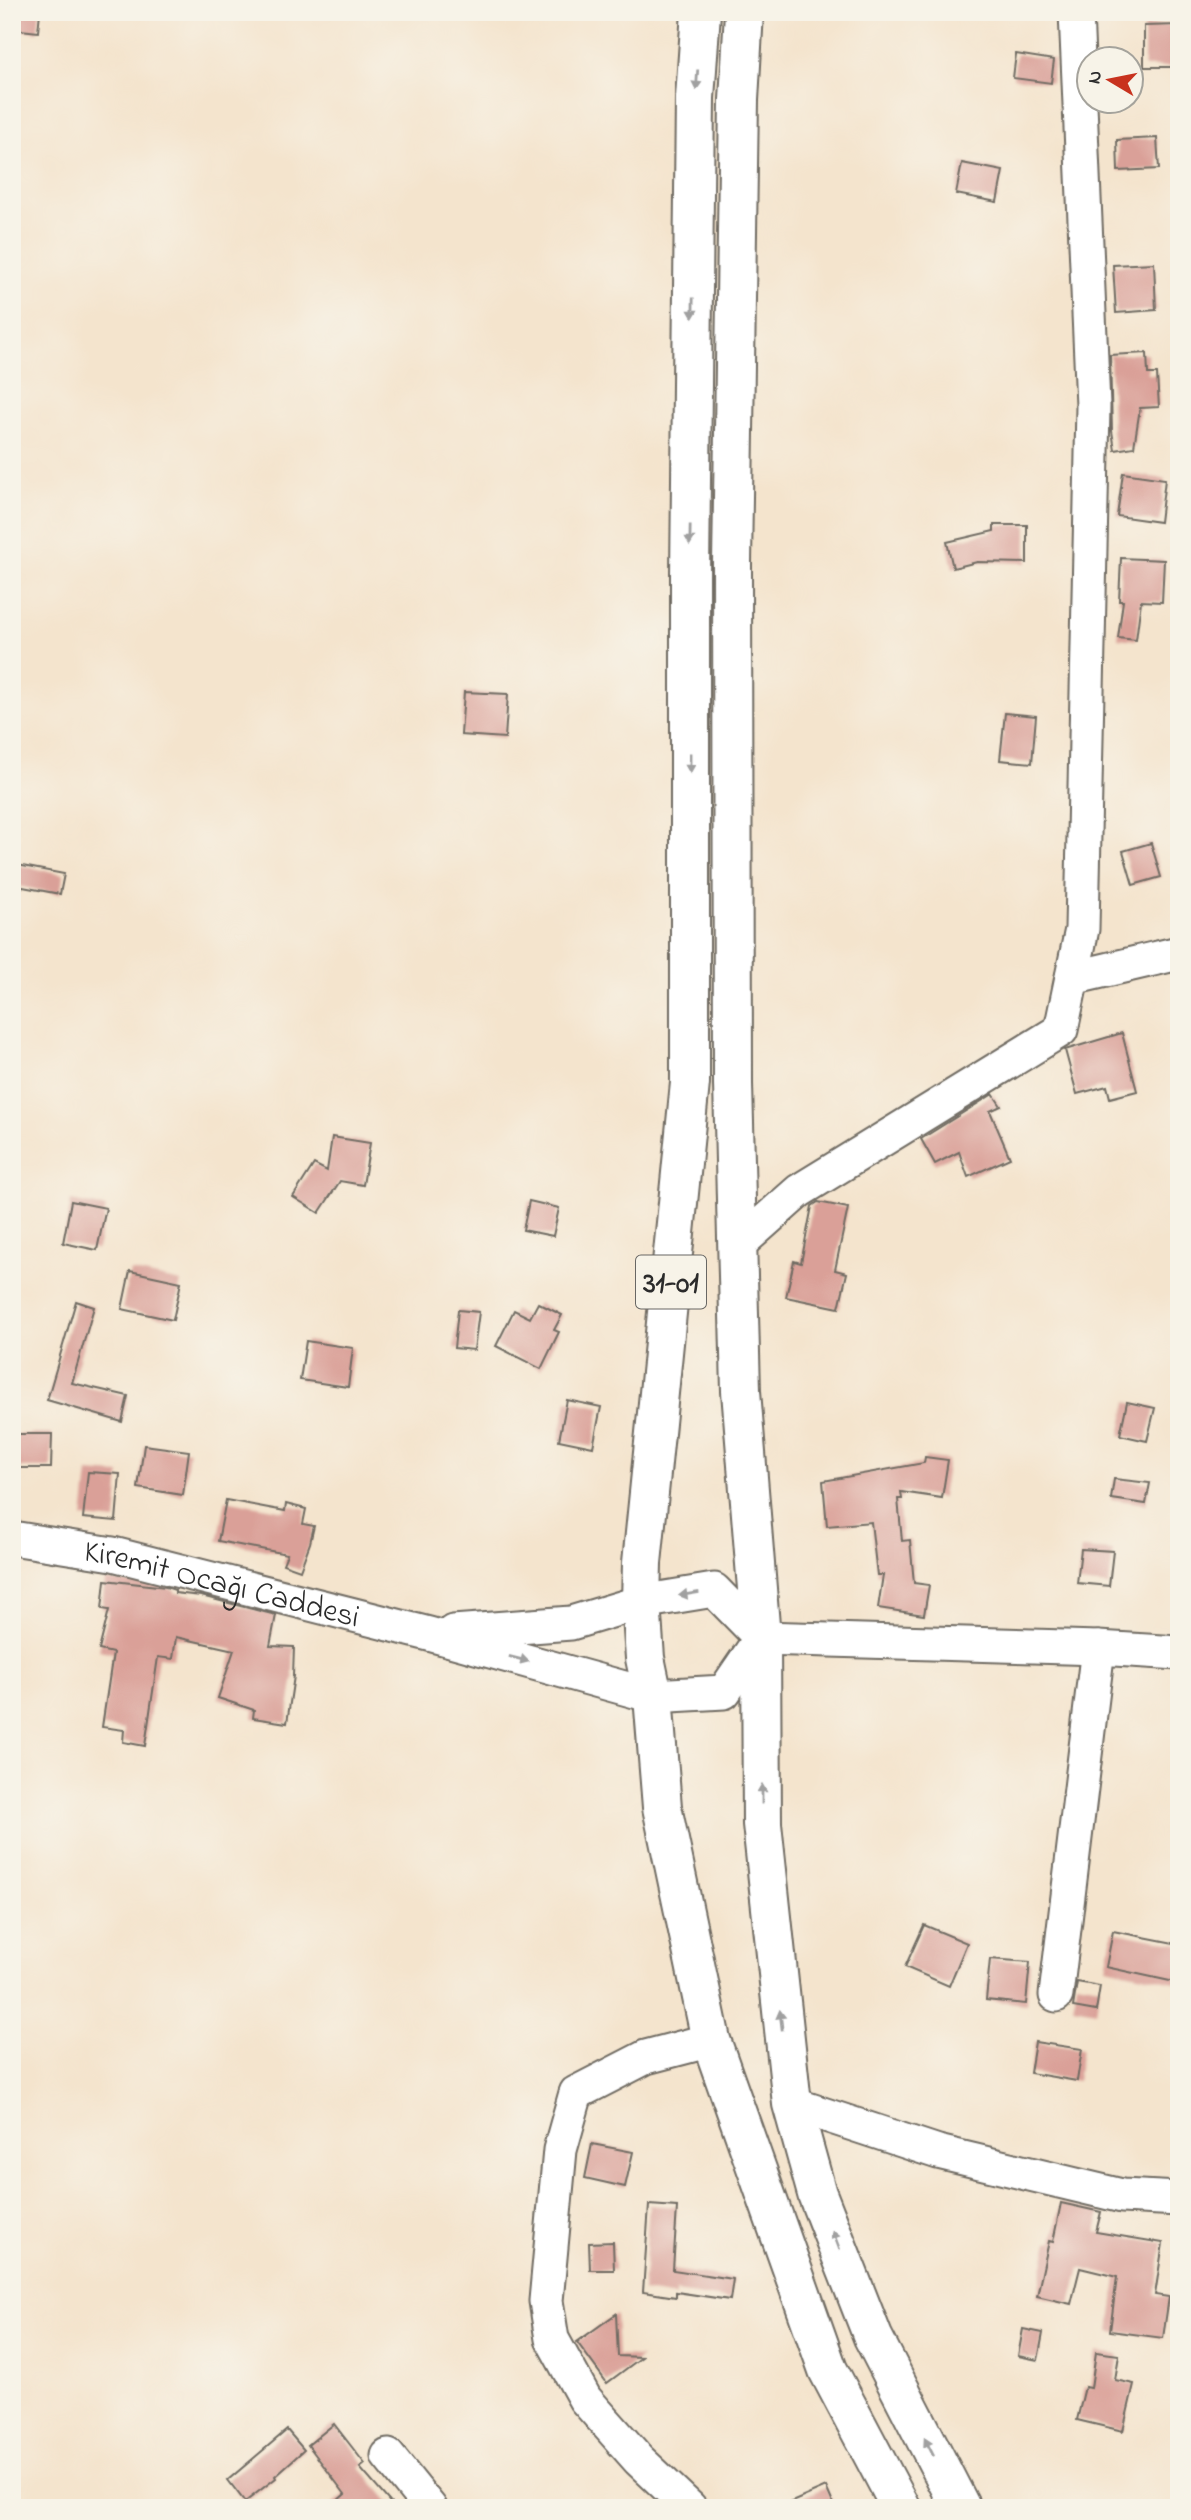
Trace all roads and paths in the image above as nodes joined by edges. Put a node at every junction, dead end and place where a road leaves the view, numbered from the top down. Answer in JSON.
{"nodes":[{"id":1,"x":701,"y":12,"type":"edge"},
{"id":2,"x":744,"y":12,"type":"edge"},
{"id":3,"x":1076,"y":12,"type":"edge"},
{"id":4,"x":1179,"y":953,"type":"edge"},
{"id":5,"x":1072,"y":978,"type":"junction"},
{"id":6,"x":737,"y":1246,"type":"junction"},
{"id":7,"x":12,"y":1538,"type":"edge"},
{"id":8,"x":641,"y":1602,"type":"junction"},
{"id":9,"x":429,"y":1634,"type":"junction"},
{"id":10,"x":761,"y":1638,"type":"junction"},
{"id":11,"x":1098,"y":1648,"type":"junction"},
{"id":12,"x":1179,"y":1653,"type":"edge"},
{"id":13,"x":653,"y":1696,"type":"junction"},
{"id":14,"x":1056,"y":1995,"type":"dead end"},
{"id":15,"x":711,"y":2040,"type":"junction"},
{"id":16,"x":792,"y":2105,"type":"junction"},
{"id":17,"x":1179,"y":2199,"type":"edge"},
{"id":18,"x":388,"y":2456,"type":"dead end"},
{"id":19,"x":430,"y":2508,"type":"edge"},
{"id":20,"x":690,"y":2508,"type":"edge"},
{"id":21,"x":901,"y":2508,"type":"edge"},
{"id":22,"x":961,"y":2508,"type":"edge"}],
"edges":[{"from":1,"to":8,"type":"highway","number":"31-01","one_way":true},
{"from":2,"to":6,"type":"highway","number":"31-01"},
{"from":3,"to":5,"type":"street"},
{"from":4,"to":5,"type":"street"},
{"from":5,"to":6,"type":"street"},
{"from":6,"to":10,"type":"highway","number":"31-01"},
{"from":7,"to":9,"type":"street","name":"Kiremit Ocağı Caddesi"},
{"from":8,"to":9,"type":"street"},
{"from":10,"to":8,"type":"street","one_way":true},
{"from":8,"to":13,"type":"highway","number":"31-01"},
{"from":9,"to":13,"type":"street","name":"Kiremit Ocağı Caddesi","one_way":true},
{"from":10,"to":11,"type":"street"},
{"from":10,"to":13,"type":"street","name":"Kiremit Ocağı Caddesi"},
{"from":16,"to":10,"type":"highway","number":"31-01","one_way":true},
{"from":11,"to":12,"type":"street"},
{"from":11,"to":14,"type":"street"},
{"from":13,"to":15,"type":"highway","number":"31-01"},
{"from":15,"to":20,"type":"street"},
{"from":15,"to":21,"type":"highway","number":"31-01"},
{"from":16,"to":17,"type":"street"},
{"from":22,"to":16,"type":"highway","number":"31-01","one_way":true},
{"from":18,"to":19,"type":"street"}]}
